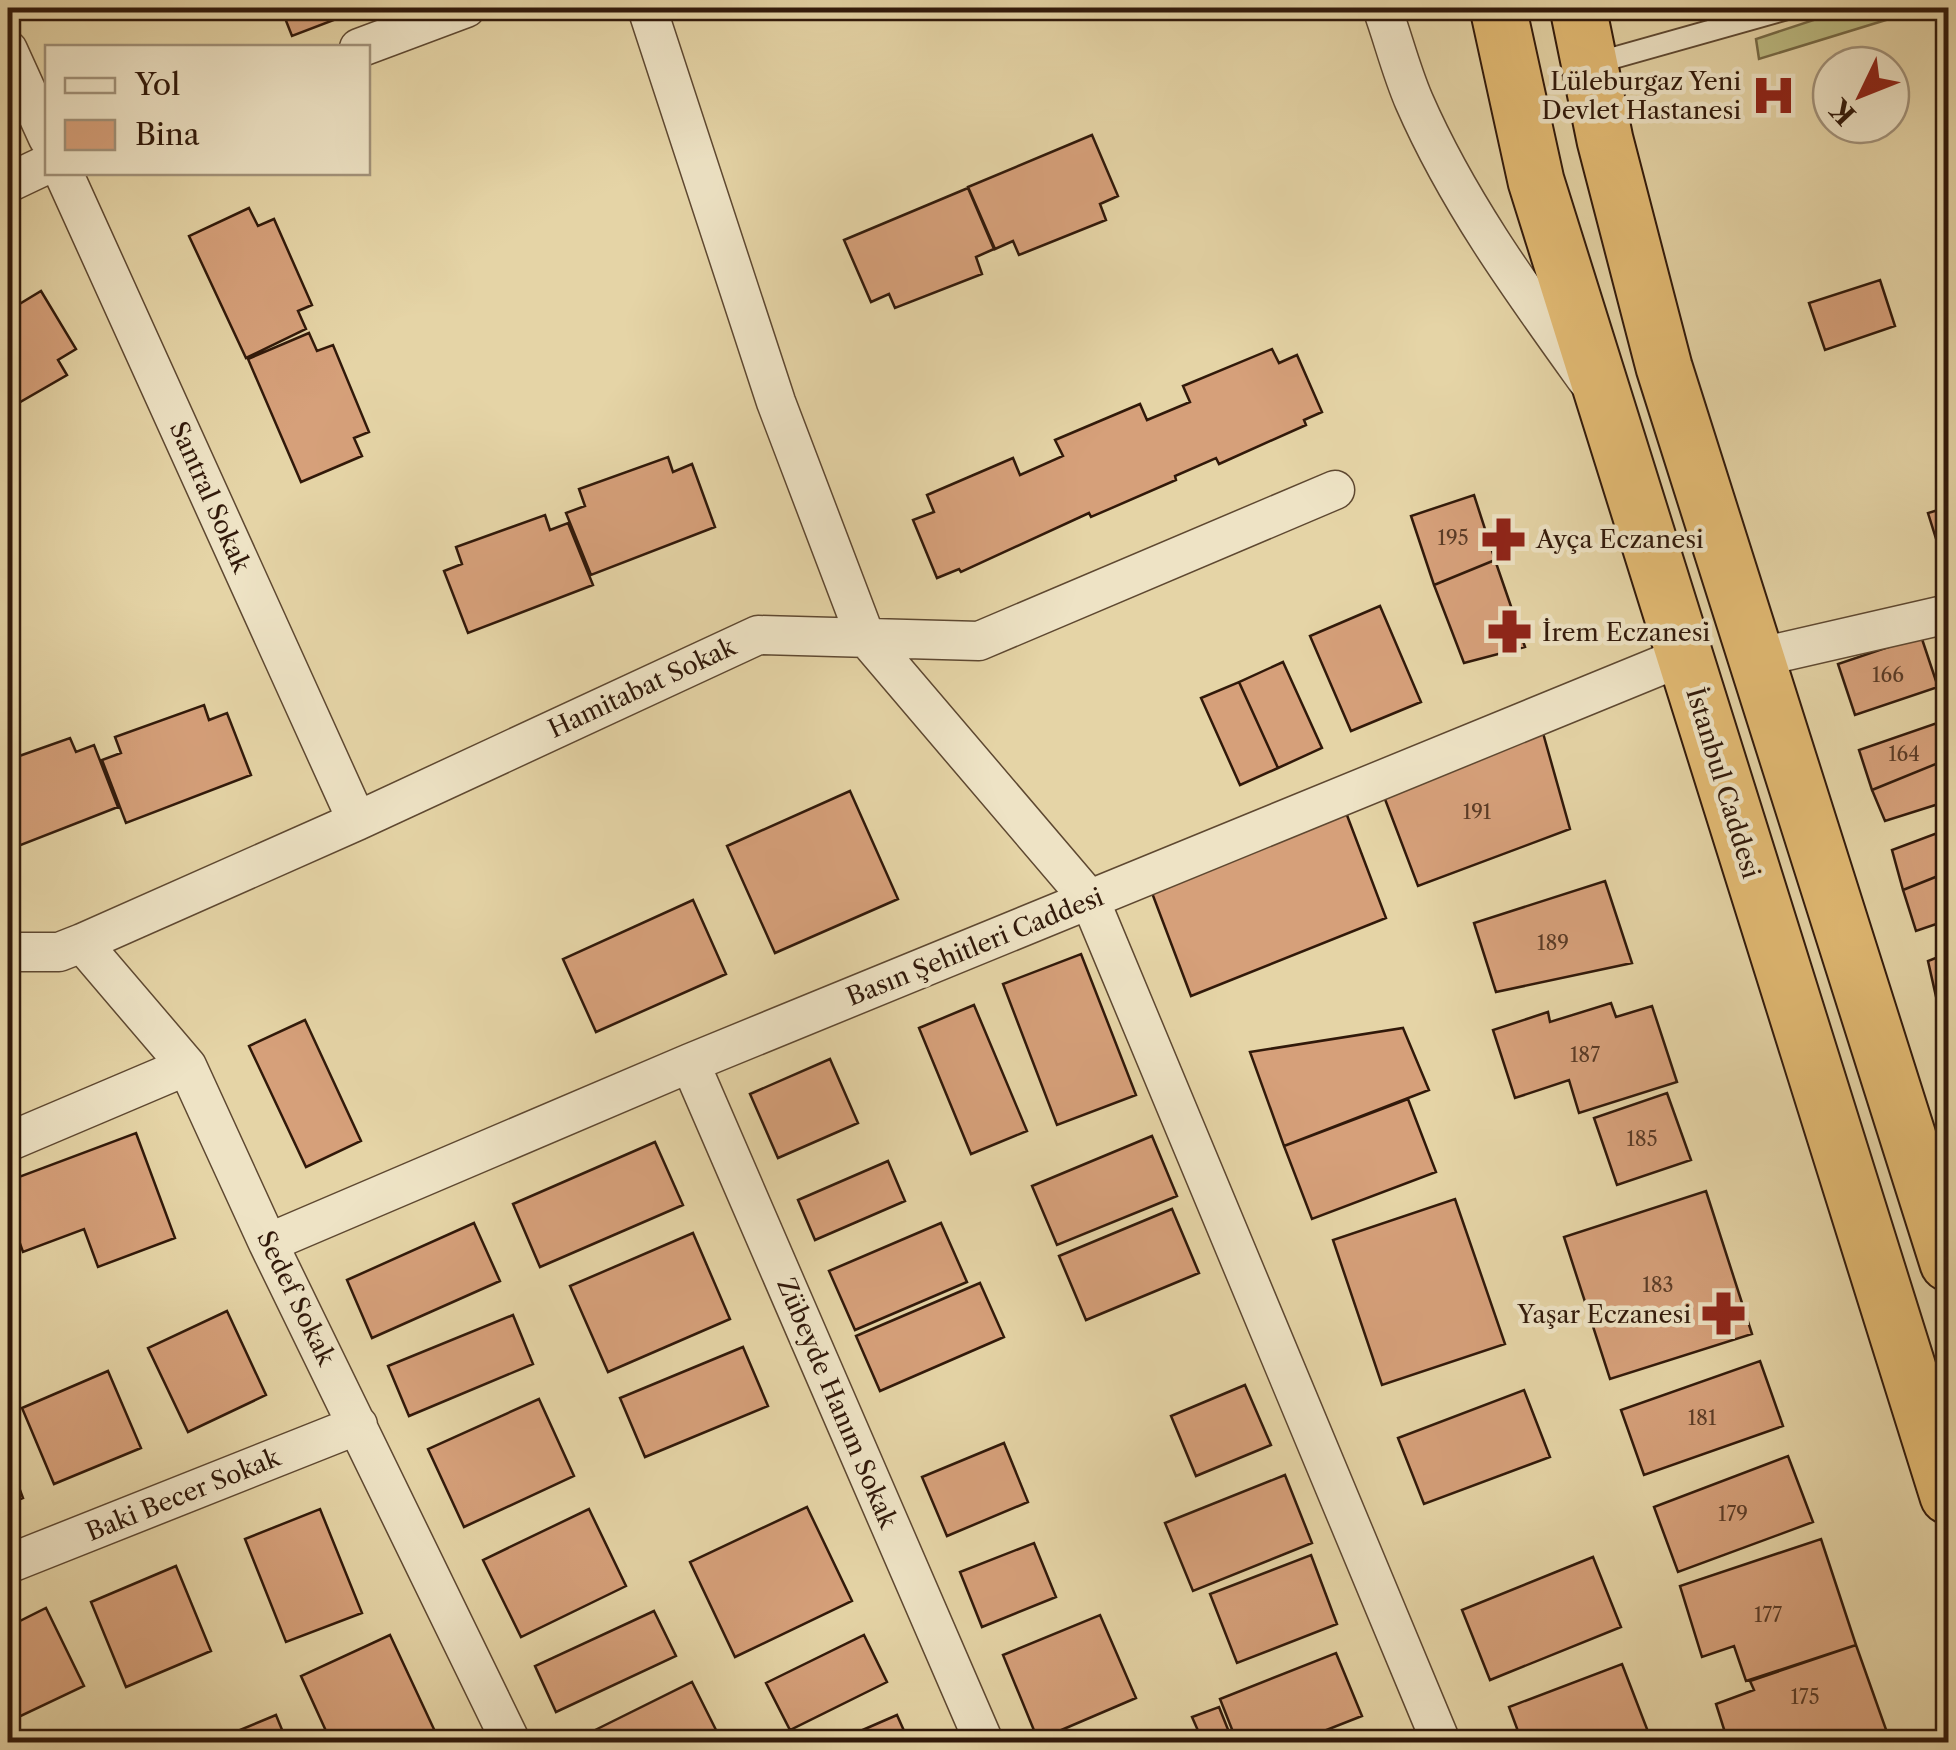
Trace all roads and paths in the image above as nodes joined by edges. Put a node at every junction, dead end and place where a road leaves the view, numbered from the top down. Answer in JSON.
{"nodes":[{"id":1,"x":466,"y":8,"type":"edge"},
{"id":2,"x":646,"y":8,"type":"edge"},
{"id":3,"x":1382,"y":8,"type":"edge"},
{"id":4,"x":1498,"y":8,"type":"edge"},
{"id":5,"x":1578,"y":8,"type":"edge"},
{"id":6,"x":1791,"y":8,"type":"edge"},
{"id":7,"x":366,"y":45,"type":"edge"},
{"id":8,"x":8,"y":50,"type":"edge"},
{"id":9,"x":1590,"y":65,"type":"junction"},
{"id":10,"x":45,"y":131,"type":"edge"},
{"id":11,"x":45,"y":165,"type":"edge"},
{"id":12,"x":64,"y":175,"type":"edge"},
{"id":13,"x":8,"y":183,"type":"edge"},
{"id":14,"x":1608,"y":409,"type":"junction"},
{"id":15,"x":1334,"y":490,"type":"dead end"},
{"id":16,"x":1948,"y":614,"type":"edge"},
{"id":17,"x":866,"y":636,"type":"junction"},
{"id":18,"x":1684,"y":656,"type":"junction"},
{"id":19,"x":1756,"y":658,"type":"junction"},
{"id":20,"x":357,"y":820,"type":"junction"},
{"id":21,"x":1090,"y":900,"type":"junction"},
{"id":22,"x":82,"y":943,"type":"junction"},
{"id":23,"x":8,"y":952,"type":"edge"},
{"id":24,"x":690,"y":1064,"type":"junction"},
{"id":25,"x":187,"y":1066,"type":"junction"},
{"id":26,"x":8,"y":1142,"type":"edge"},
{"id":27,"x":268,"y":1243,"type":"junction"},
{"id":28,"x":1948,"y":1264,"type":"edge"},
{"id":29,"x":358,"y":1425,"type":"junction"},
{"id":30,"x":1948,"y":1496,"type":"edge"},
{"id":31,"x":8,"y":1564,"type":"edge"},
{"id":32,"x":512,"y":1742,"type":"edge"},
{"id":33,"x":984,"y":1742,"type":"edge"},
{"id":34,"x":1440,"y":1742,"type":"edge"}],
"edges":[{"from":1,"to":7,"type":"street"},
{"from":2,"to":17,"type":"street"},
{"from":3,"to":14,"type":"street"},
{"from":4,"to":14,"type":"highway","name":"İstanbul Caddesi"},
{"from":5,"to":9,"type":"highway"},
{"from":6,"to":9,"type":"lane"},
{"from":8,"to":10,"type":"street"},
{"from":9,"to":19,"type":"highway"},
{"from":11,"to":13,"type":"street"},
{"from":12,"to":20,"type":"street","name":"Santral Sokak"},
{"from":14,"to":18,"type":"highway","name":"İstanbul Caddesi"},
{"from":15,"to":17,"type":"street","name":"Hamitabat Sokak"},
{"from":16,"to":19,"type":"street"},
{"from":17,"to":20,"type":"street","name":"Hamitabat Sokak"},
{"from":17,"to":21,"type":"street"},
{"from":18,"to":21,"type":"street","name":"Basın Şehitleri Caddesi"},
{"from":18,"to":30,"type":"highway","name":"İstanbul Caddesi"},
{"from":19,"to":28,"type":"highway"},
{"from":20,"to":22,"type":"street","name":"Hamitabat Sokak"},
{"from":21,"to":24,"type":"street","name":"Basın Şehitleri Caddesi"},
{"from":21,"to":34,"type":"street"},
{"from":22,"to":23,"type":"street"},
{"from":22,"to":25,"type":"street","name":"Sedef Sokak"},
{"from":24,"to":27,"type":"street","name":"Basın Şehitleri Caddesi"},
{"from":24,"to":33,"type":"street","name":"Zübeyde Hanım Sokak"},
{"from":25,"to":26,"type":"street"},
{"from":25,"to":27,"type":"street","name":"Sedef Sokak"},
{"from":27,"to":29,"type":"street","name":"Sedef Sokak"},
{"from":29,"to":31,"type":"street","name":"Baki Becer Sokak"},
{"from":29,"to":32,"type":"street","name":"Sedef Sokak"}]}
